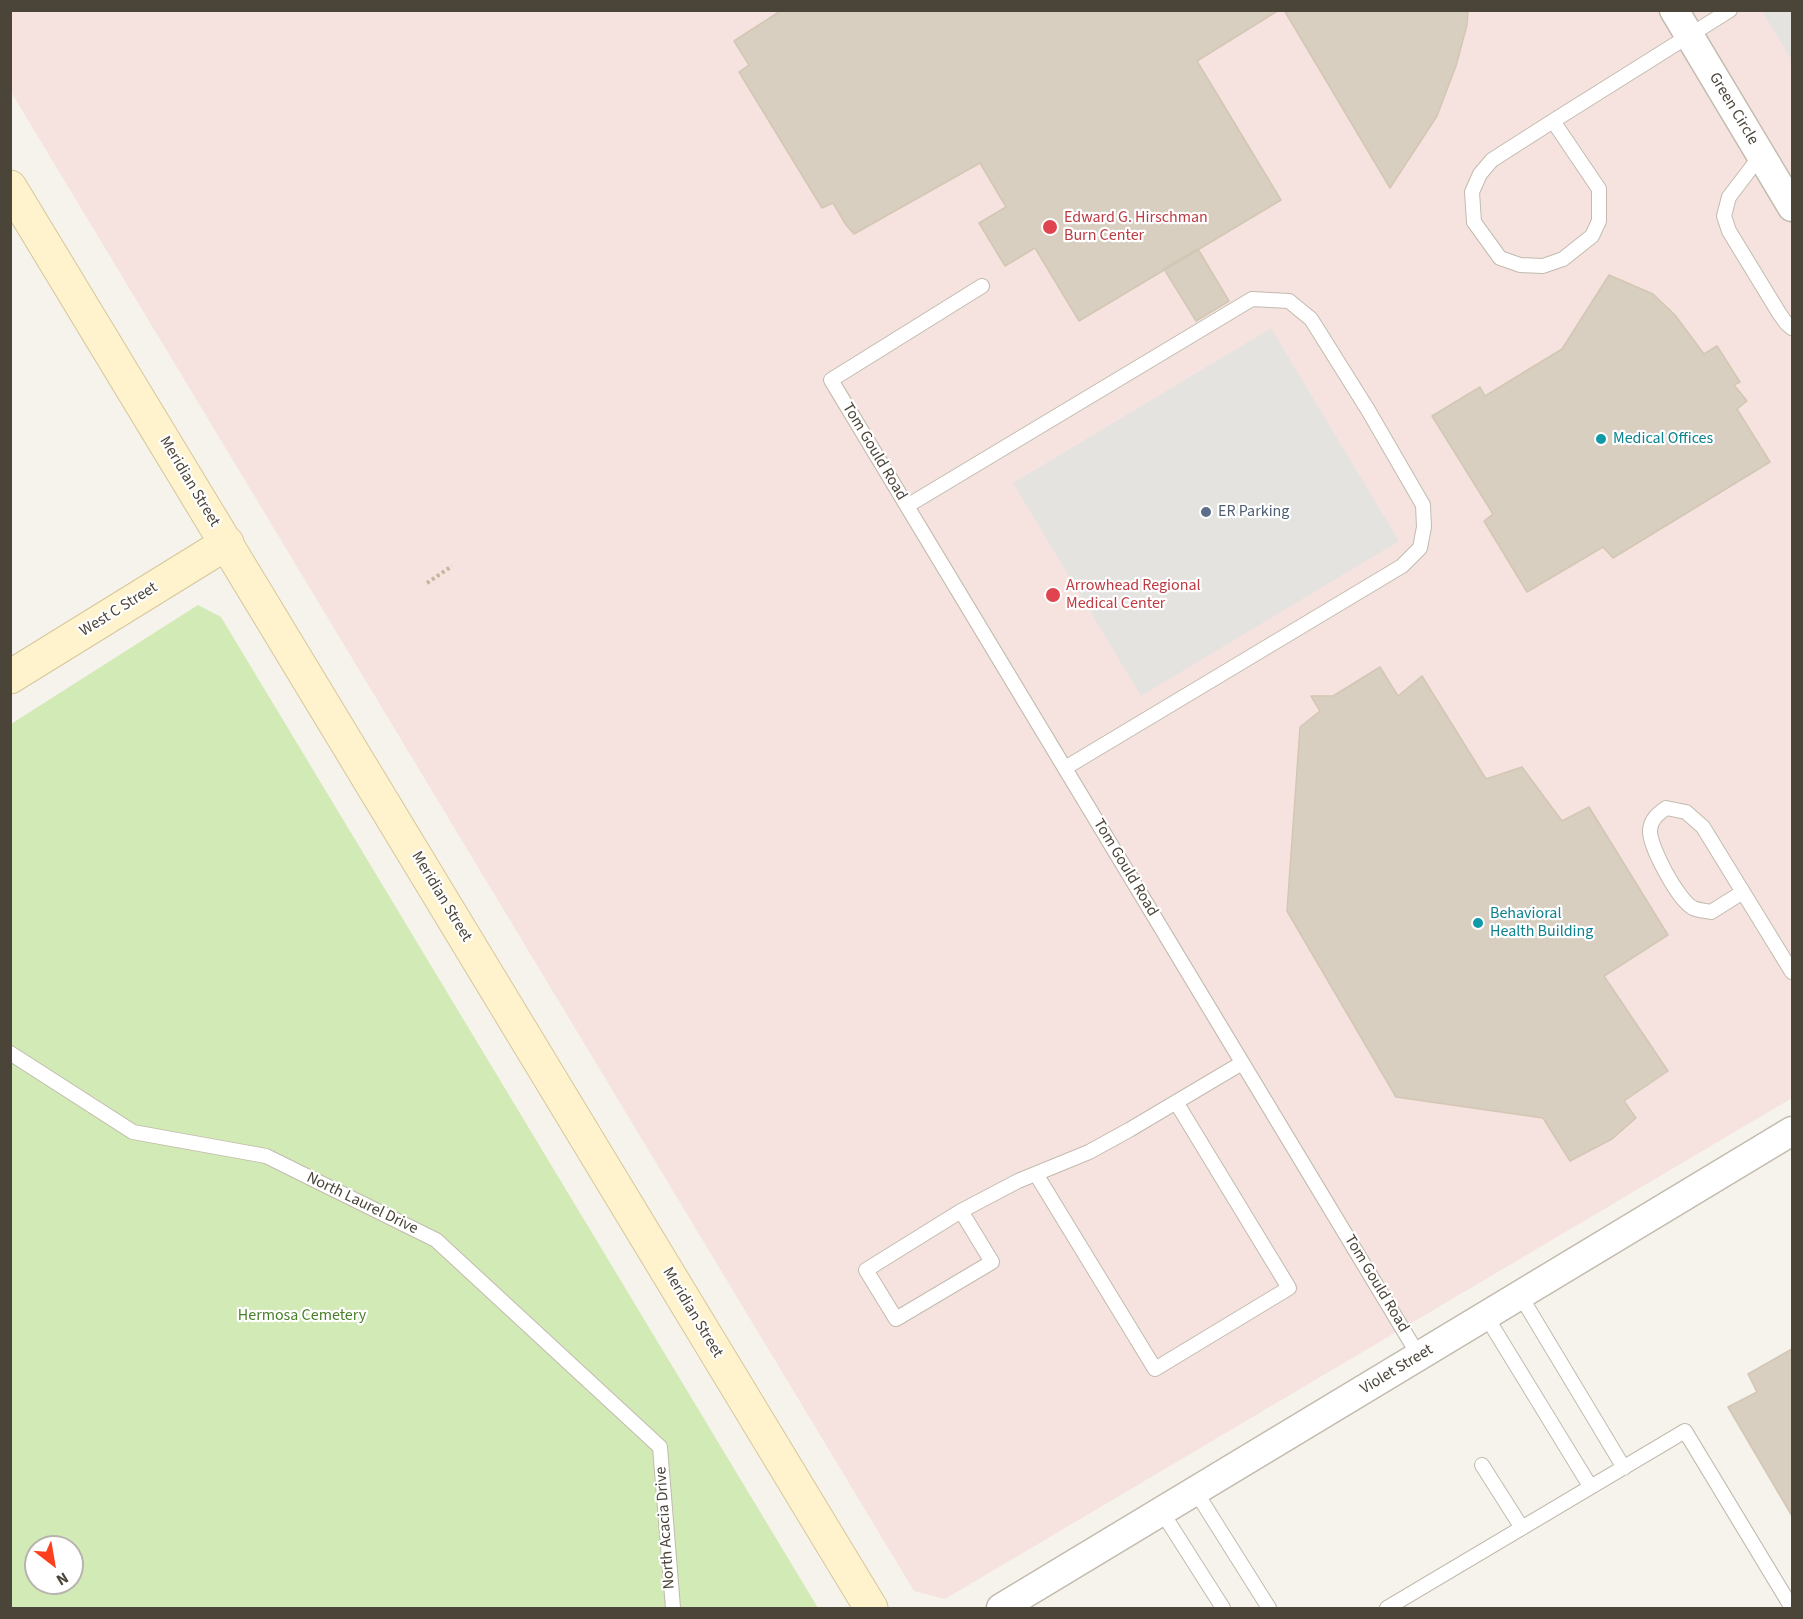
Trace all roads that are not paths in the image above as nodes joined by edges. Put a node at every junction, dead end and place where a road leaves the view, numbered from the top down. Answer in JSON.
{"nodes":[{"id":1,"x":1674,"y":10,"type":"edge"},
{"id":2,"x":1730,"y":10,"type":"edge"},
{"id":3,"x":1689,"y":35,"type":"junction"},
{"id":4,"x":1553,"y":121,"type":"junction"},
{"id":5,"x":1761,"y":155,"type":"junction"},
{"id":6,"x":10,"y":187,"type":"edge"},
{"id":7,"x":1792,"y":207,"type":"edge"},
{"id":8,"x":982,"y":286,"type":"dead end"},
{"id":9,"x":1792,"y":328,"type":"edge"},
{"id":10,"x":907,"y":506,"type":"junction"},
{"id":11,"x":226,"y":543,"type":"junction"},
{"id":12,"x":10,"y":677,"type":"edge"},
{"id":13,"x":1065,"y":768,"type":"junction"},
{"id":14,"x":1743,"y":892,"type":"junction"},
{"id":15,"x":1792,"y":972,"type":"edge"},
{"id":16,"x":10,"y":1053,"type":"edge"},
{"id":17,"x":1242,"y":1063,"type":"junction"},
{"id":18,"x":1176,"y":1102,"type":"junction"},
{"id":19,"x":1792,"y":1131,"type":"edge"},
{"id":20,"x":1036,"y":1174,"type":"junction"},
{"id":21,"x":961,"y":1211,"type":"junction"},
{"id":22,"x":1520,"y":1295,"type":"junction"},
{"id":23,"x":1486,"y":1316,"type":"junction"},
{"id":24,"x":1419,"y":1356,"type":"junction"},
{"id":25,"x":660,"y":1447,"type":"joint"},
{"id":26,"x":1482,"y":1465,"type":"dead end"},
{"id":27,"x":1624,"y":1468,"type":"junction"},
{"id":28,"x":1590,"y":1486,"type":"junction"},
{"id":29,"x":1196,"y":1492,"type":"junction"},
{"id":30,"x":1162,"y":1512,"type":"junction"},
{"id":31,"x":1522,"y":1528,"type":"junction"},
{"id":32,"x":673,"y":1608,"type":"edge"},
{"id":33,"x":871,"y":1608,"type":"edge"},
{"id":34,"x":1001,"y":1608,"type":"edge"},
{"id":35,"x":1223,"y":1608,"type":"edge"},
{"id":36,"x":1269,"y":1608,"type":"edge"},
{"id":37,"x":1387,"y":1608,"type":"edge"},
{"id":38,"x":1792,"y":1608,"type":"edge"}],
"edges":[{"from":1,"to":3,"type":"street","name":"Green Circle"},
{"from":2,"to":3,"type":"lane"},
{"from":3,"to":4,"type":"lane"},
{"from":3,"to":5,"type":"street","name":"Green Circle"},
{"from":4,"to":4,"type":"lane"},
{"from":5,"to":7,"type":"street","name":"Green Circle"},
{"from":5,"to":9,"type":"lane"},
{"from":6,"to":11,"type":"street","name":"Meridian Street"},
{"from":8,"to":10,"type":"lane","name":"Tom Gould Road"},
{"from":10,"to":13,"type":"lane","name":"Tom Gould Road"},
{"from":10,"to":13,"type":"lane"},
{"from":11,"to":12,"type":"street","name":"West C Street"},
{"from":11,"to":33,"type":"street","name":"Meridian Street"},
{"from":13,"to":17,"type":"lane","name":"Tom Gould Road"},
{"from":14,"to":14,"type":"lane"},
{"from":14,"to":15,"type":"lane"},
{"from":16,"to":25,"type":"lane","name":"North Laurel Drive"},
{"from":17,"to":18,"type":"lane"},
{"from":17,"to":24,"type":"lane","name":"Tom Gould Road"},
{"from":18,"to":20,"type":"lane"},
{"from":18,"to":20,"type":"lane"},
{"from":19,"to":22,"type":"street","name":"Violet Street"},
{"from":20,"to":21,"type":"lane"},
{"from":21,"to":21,"type":"lane"},
{"from":22,"to":23,"type":"street","name":"Violet Street"},
{"from":22,"to":27,"type":"lane"},
{"from":23,"to":24,"type":"street","name":"Violet Street"},
{"from":23,"to":28,"type":"lane"},
{"from":24,"to":29,"type":"street","name":"Violet Street"},
{"from":25,"to":32,"type":"lane","name":"North Acacia Drive"},
{"from":26,"to":31,"type":"lane"},
{"from":27,"to":28,"type":"lane"},
{"from":27,"to":38,"type":"lane"},
{"from":28,"to":31,"type":"lane"},
{"from":29,"to":30,"type":"street","name":"Violet Street"},
{"from":29,"to":36,"type":"lane"},
{"from":30,"to":34,"type":"street","name":"Violet Street"},
{"from":30,"to":35,"type":"lane"},
{"from":31,"to":37,"type":"lane"}]}
